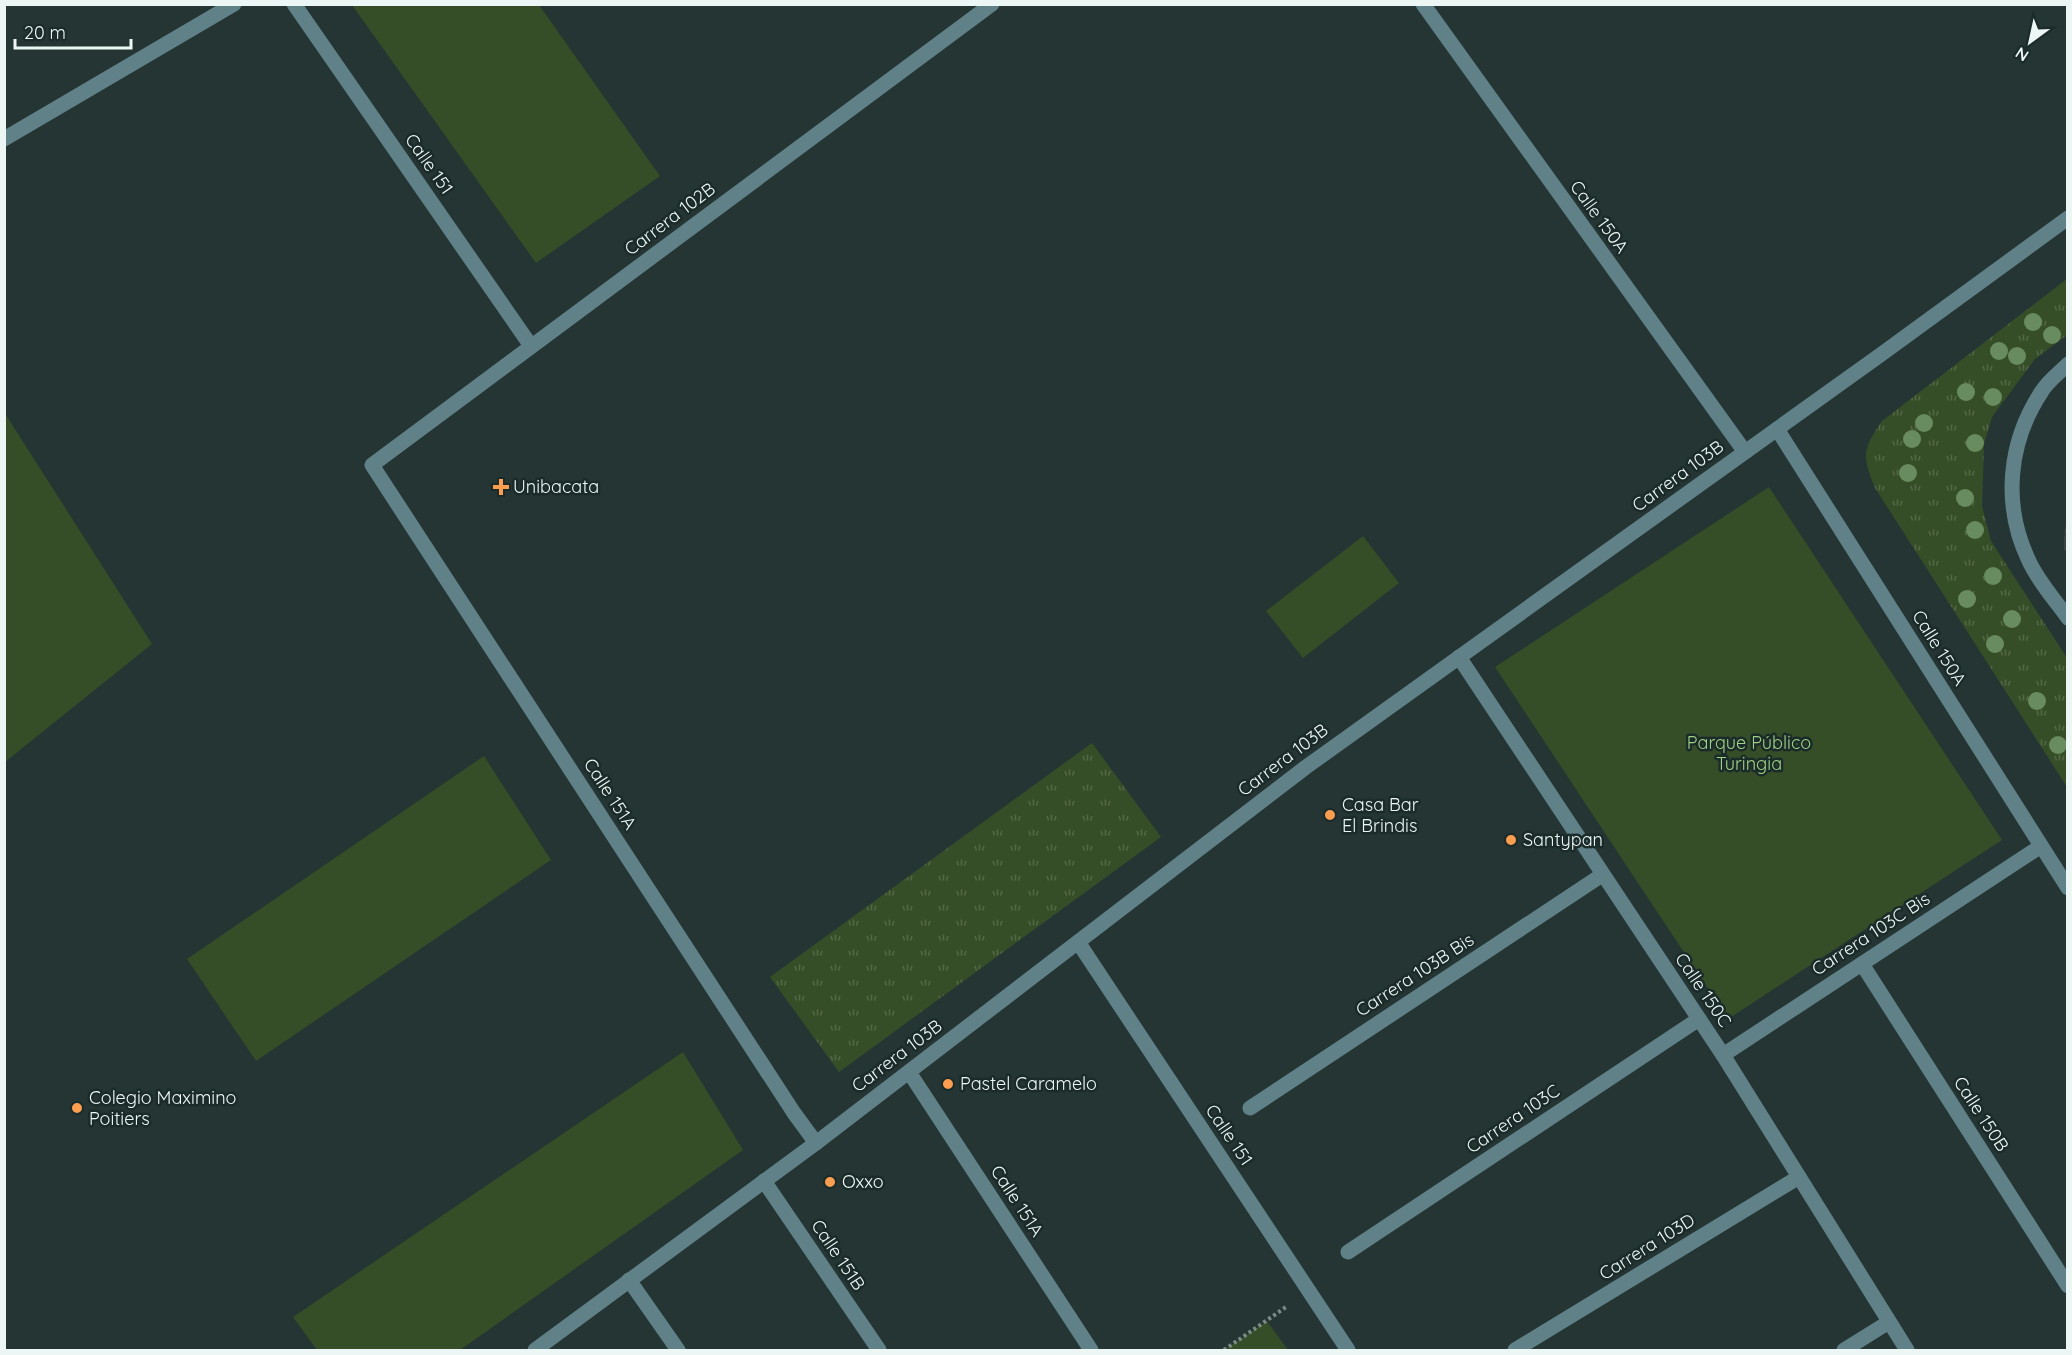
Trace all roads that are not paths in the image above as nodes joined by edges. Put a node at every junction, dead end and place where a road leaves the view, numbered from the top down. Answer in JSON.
{"nodes":[{"id":1,"x":234,"y":4,"type":"edge"},
{"id":2,"x":294,"y":4,"type":"edge"},
{"id":3,"x":992,"y":4,"type":"edge"},
{"id":4,"x":1423,"y":4,"type":"edge"},
{"id":5,"x":4,"y":140,"type":"edge"},
{"id":6,"x":2067,"y":218,"type":"edge"},
{"id":7,"x":531,"y":346,"type":"junction"},
{"id":8,"x":2067,"y":364,"type":"edge"},
{"id":9,"x":1777,"y":429,"type":"junction"},
{"id":10,"x":1745,"y":452,"type":"junction"},
{"id":11,"x":372,"y":465,"type":"joint"},
{"id":12,"x":2067,"y":618,"type":"edge"},
{"id":13,"x":1459,"y":657,"type":"junction"},
{"id":14,"x":2041,"y":846,"type":"junction"},
{"id":15,"x":1602,"y":875,"type":"junction"},
{"id":16,"x":2067,"y":888,"type":"edge"},
{"id":17,"x":1077,"y":942,"type":"junction"},
{"id":18,"x":1862,"y":964,"type":"junction"},
{"id":19,"x":1699,"y":1019,"type":"junction"},
{"id":20,"x":1723,"y":1055,"type":"junction"},
{"id":21,"x":909,"y":1072,"type":"junction"},
{"id":22,"x":1250,"y":1108,"type":"dead end"},
{"id":23,"x":816,"y":1143,"type":"junction"},
{"id":24,"x":1798,"y":1177,"type":"junction"},
{"id":25,"x":764,"y":1180,"type":"junction"},
{"id":26,"x":1348,"y":1252,"type":"dead end"},
{"id":27,"x":630,"y":1281,"type":"junction"},
{"id":28,"x":2067,"y":1286,"type":"edge"},
{"id":29,"x":1889,"y":1322,"type":"junction"},
{"id":30,"x":535,"y":1350,"type":"edge"},
{"id":31,"x":678,"y":1350,"type":"edge"},
{"id":32,"x":879,"y":1350,"type":"edge"},
{"id":33,"x":1091,"y":1350,"type":"edge"},
{"id":34,"x":1348,"y":1350,"type":"edge"},
{"id":35,"x":1515,"y":1350,"type":"edge"},
{"id":36,"x":1844,"y":1350,"type":"edge"},
{"id":37,"x":1906,"y":1350,"type":"edge"}],
"edges":[{"from":1,"to":5,"type":"street"},
{"from":2,"to":7,"type":"street","name":"Calle 151"},
{"from":3,"to":7,"type":"street","name":"Carrera 102B"},
{"from":4,"to":10,"type":"street","name":"Calle 150A"},
{"from":6,"to":9,"type":"street","name":"Carrera 103B"},
{"from":7,"to":11,"type":"street","name":"Carrera 102B"},
{"from":8,"to":12,"type":"street"},
{"from":9,"to":10,"type":"street","name":"Carrera 103B"},
{"from":9,"to":14,"type":"street","name":"Calle 150A"},
{"from":10,"to":13,"type":"street","name":"Carrera 103B"},
{"from":11,"to":23,"type":"street","name":"Calle 151A"},
{"from":13,"to":15,"type":"street","name":"Calle 150C"},
{"from":13,"to":17,"type":"street","name":"Carrera 103B"},
{"from":14,"to":16,"type":"street","name":"Calle 150A"},
{"from":14,"to":18,"type":"street","name":"Carrera 103C Bis"},
{"from":15,"to":19,"type":"street","name":"Calle 150C"},
{"from":15,"to":22,"type":"street","name":"Carrera 103B Bis"},
{"from":17,"to":21,"type":"street","name":"Carrera 103B"},
{"from":17,"to":34,"type":"street","name":"Calle 151"},
{"from":18,"to":20,"type":"street","name":"Carrera 103C Bis"},
{"from":18,"to":28,"type":"street","name":"Calle 150B"},
{"from":19,"to":20,"type":"street","name":"Calle 150C"},
{"from":19,"to":26,"type":"street","name":"Carrera 103C"},
{"from":20,"to":24,"type":"street","name":"Calle 150C"},
{"from":21,"to":23,"type":"street","name":"Carrera 103B"},
{"from":21,"to":33,"type":"street","name":"Calle 151A"},
{"from":23,"to":25,"type":"street","name":"Carrera 103B"},
{"from":24,"to":29,"type":"street","name":"Calle 150C"},
{"from":24,"to":35,"type":"street","name":"Carrera 103D"},
{"from":25,"to":27,"type":"street","name":"Carrera 103B"},
{"from":25,"to":32,"type":"street","name":"Calle 151B"},
{"from":27,"to":30,"type":"street","name":"Carrera 103B"},
{"from":27,"to":31,"type":"street"},
{"from":29,"to":36,"type":"street"},
{"from":29,"to":37,"type":"street","name":"Calle 150C"}]}
